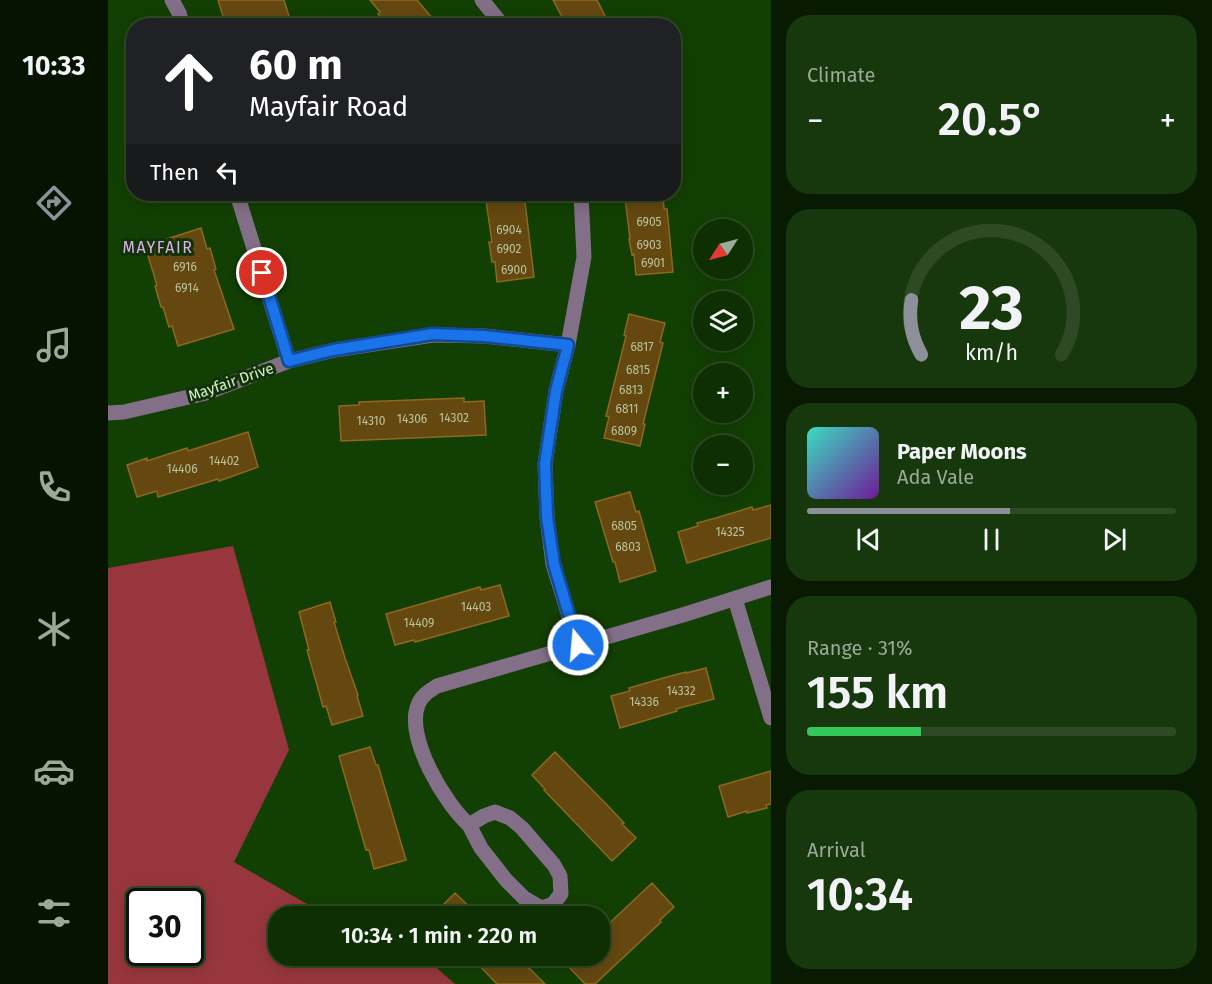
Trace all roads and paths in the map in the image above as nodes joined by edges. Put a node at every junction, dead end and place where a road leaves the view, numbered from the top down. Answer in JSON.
{"nodes":[{"id":1,"x":172,"y":0,"type":"edge"},
{"id":2,"x":482,"y":0,"type":"edge"},
{"id":3,"x":181,"y":18,"type":"edge"},
{"id":4,"x":496,"y":18,"type":"edge"},
{"id":5,"x":239,"y":201,"type":"edge"},
{"id":6,"x":580,"y":201,"type":"edge"},
{"id":7,"x":568,"y":345,"type":"junction"},
{"id":8,"x":289,"y":361,"type":"junction"},
{"id":9,"x":108,"y":413,"type":"edge"},
{"id":10,"x":771,"y":587,"type":"edge"},
{"id":11,"x":735,"y":599,"type":"junction"},
{"id":12,"x":578,"y":645,"type":"junction"},
{"id":13,"x":771,"y":718,"type":"edge"},
{"id":14,"x":469,"y":825,"type":"junction"}],
"edges":[{"from":1,"to":3,"type":"street"},
{"from":2,"to":4,"type":"street"},
{"from":5,"to":8,"type":"street"},
{"from":6,"to":7,"type":"street"},
{"from":7,"to":8,"type":"street","name":"Mayfair Drive"},
{"from":7,"to":12,"type":"street"},
{"from":8,"to":9,"type":"street","name":"Mayfair Drive"},
{"from":10,"to":11,"type":"street"},
{"from":11,"to":12,"type":"street"},
{"from":11,"to":13,"type":"street"},
{"from":12,"to":14,"type":"street"},
{"from":14,"to":14,"type":"street"}]}
